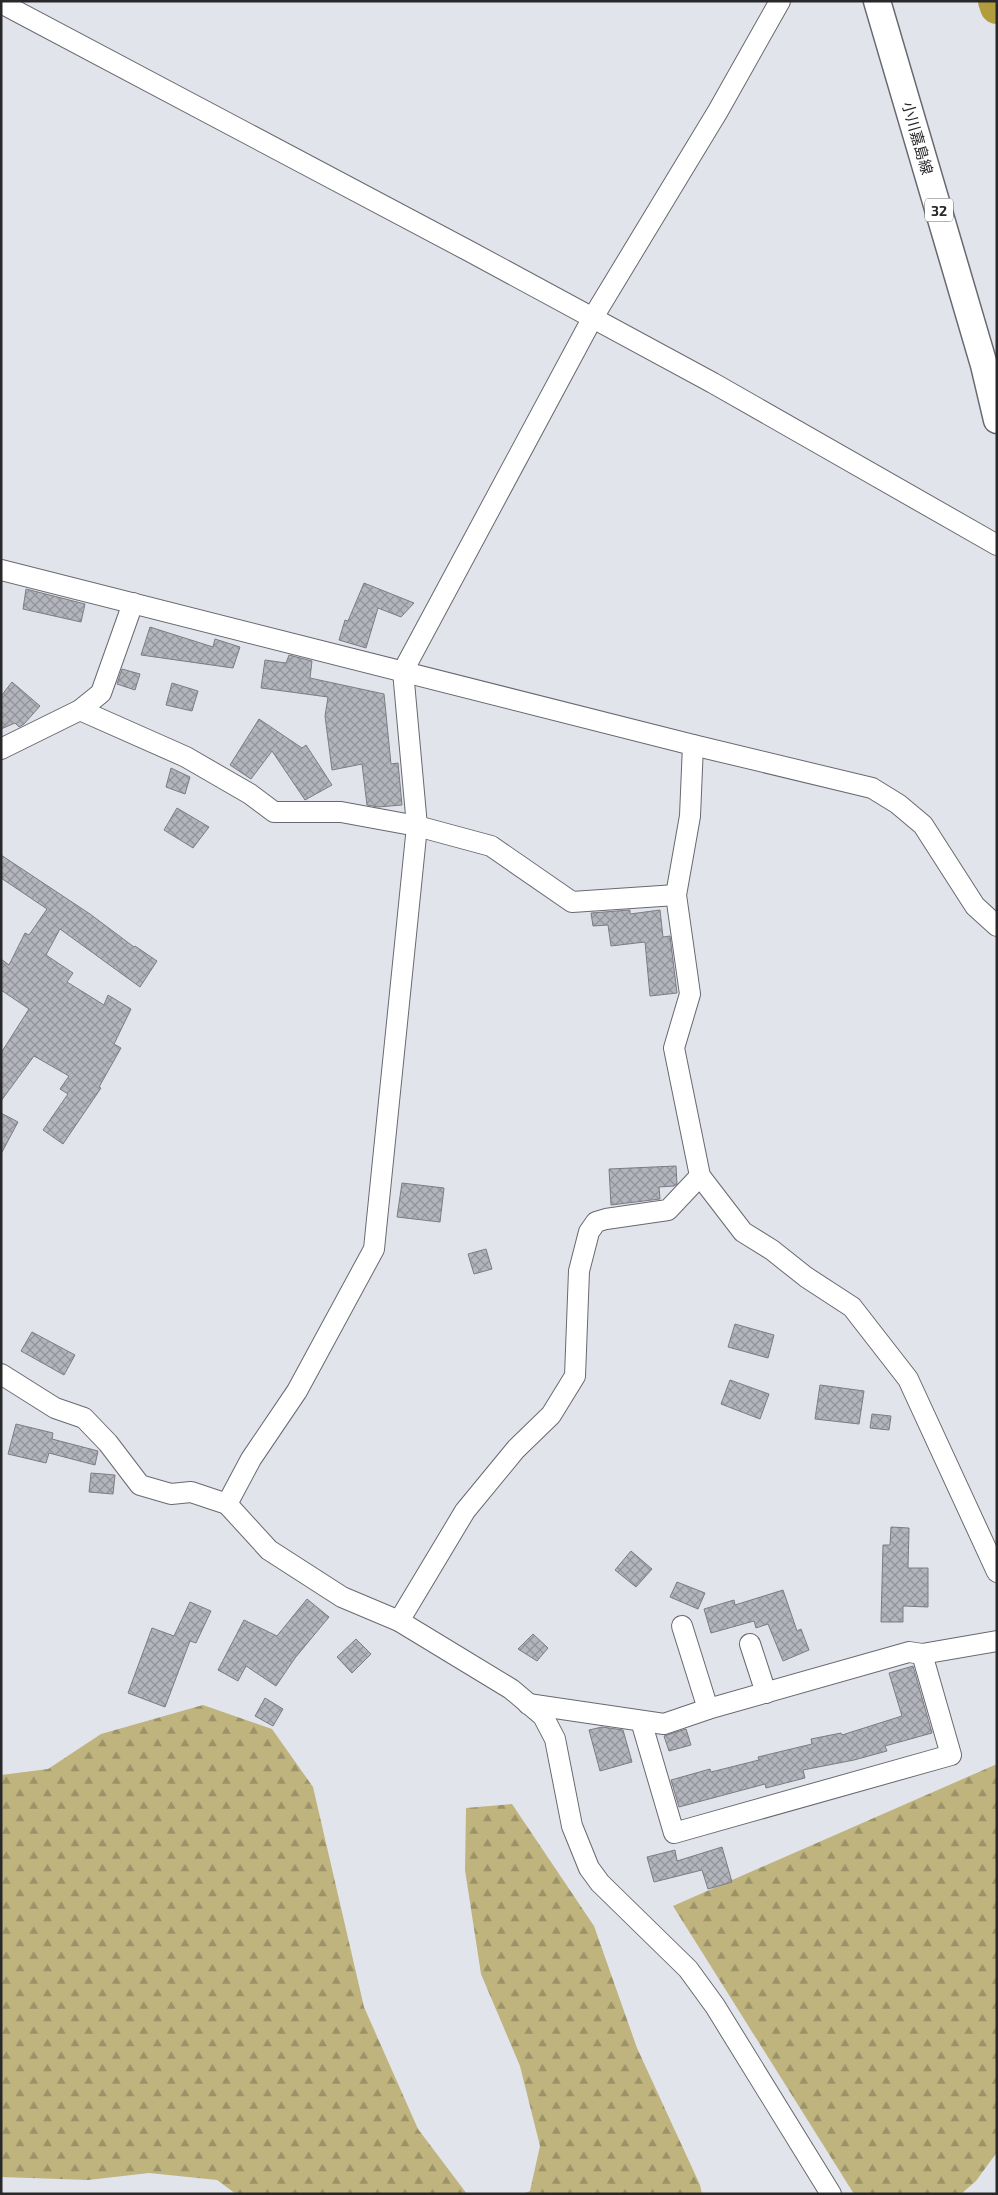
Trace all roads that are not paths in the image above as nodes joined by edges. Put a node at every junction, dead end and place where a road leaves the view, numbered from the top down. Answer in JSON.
{"nodes":[{"id":1,"x":780,"y":1,"type":"edge"},
{"id":2,"x":877,"y":1,"type":"edge"},
{"id":3,"x":1,"y":3,"type":"edge"},
{"id":4,"x":592,"y":319,"type":"junction"},
{"id":5,"x":997,"y":420,"type":"edge"},
{"id":6,"x":997,"y":545,"type":"edge"},
{"id":7,"x":1,"y":570,"type":"edge"},
{"id":8,"x":133,"y":603,"type":"junction"},
{"id":9,"x":403,"y":671,"type":"junction"},
{"id":10,"x":80,"y":710,"type":"junction"},
{"id":11,"x":693,"y":745,"type":"junction"},
{"id":12,"x":1,"y":749,"type":"edge"},
{"id":13,"x":417,"y":826,"type":"junction"},
{"id":14,"x":676,"y":895,"type":"junction"},
{"id":15,"x":997,"y":926,"type":"edge"},
{"id":16,"x":700,"y":1176,"type":"junction"},
{"id":17,"x":1,"y":1374,"type":"edge"},
{"id":18,"x":227,"y":1504,"type":"junction"},
{"id":19,"x":997,"y":1572,"type":"edge"},
{"id":20,"x":399,"y":1621,"type":"junction"},
{"id":21,"x":682,"y":1626,"type":"dead end"},
{"id":22,"x":997,"y":1641,"type":"edge"},
{"id":23,"x":750,"y":1644,"type":"dead end"},
{"id":24,"x":922,"y":1654,"type":"junction"},
{"id":25,"x":766,"y":1693,"type":"junction"},
{"id":26,"x":528,"y":1704,"type":"junction"},
{"id":27,"x":708,"y":1709,"type":"junction"},
{"id":28,"x":642,"y":1721,"type":"junction"},
{"id":29,"x":831,"y":2194,"type":"edge"}],
"edges":[{"from":1,"to":4,"type":"street"},
{"from":2,"to":5,"type":"main road","name":"小川嘉島線","number":"32"},
{"from":3,"to":4,"type":"street"},
{"from":4,"to":6,"type":"street"},
{"from":4,"to":9,"type":"street"},
{"from":7,"to":8,"type":"street"},
{"from":8,"to":9,"type":"street"},
{"from":8,"to":10,"type":"street"},
{"from":9,"to":11,"type":"street"},
{"from":9,"to":13,"type":"street"},
{"from":10,"to":12,"type":"street"},
{"from":10,"to":13,"type":"street"},
{"from":11,"to":14,"type":"street"},
{"from":11,"to":15,"type":"street"},
{"from":13,"to":14,"type":"street"},
{"from":13,"to":18,"type":"street"},
{"from":14,"to":16,"type":"street"},
{"from":16,"to":19,"type":"street"},
{"from":16,"to":20,"type":"street"},
{"from":17,"to":18,"type":"street"},
{"from":18,"to":20,"type":"street"},
{"from":20,"to":26,"type":"street"},
{"from":21,"to":27,"type":"street"},
{"from":22,"to":24,"type":"street"},
{"from":23,"to":25,"type":"street"},
{"from":24,"to":25,"type":"street"},
{"from":24,"to":28,"type":"street"},
{"from":25,"to":27,"type":"street"},
{"from":26,"to":28,"type":"street"},
{"from":26,"to":29,"type":"street"},
{"from":27,"to":28,"type":"street"}]}
